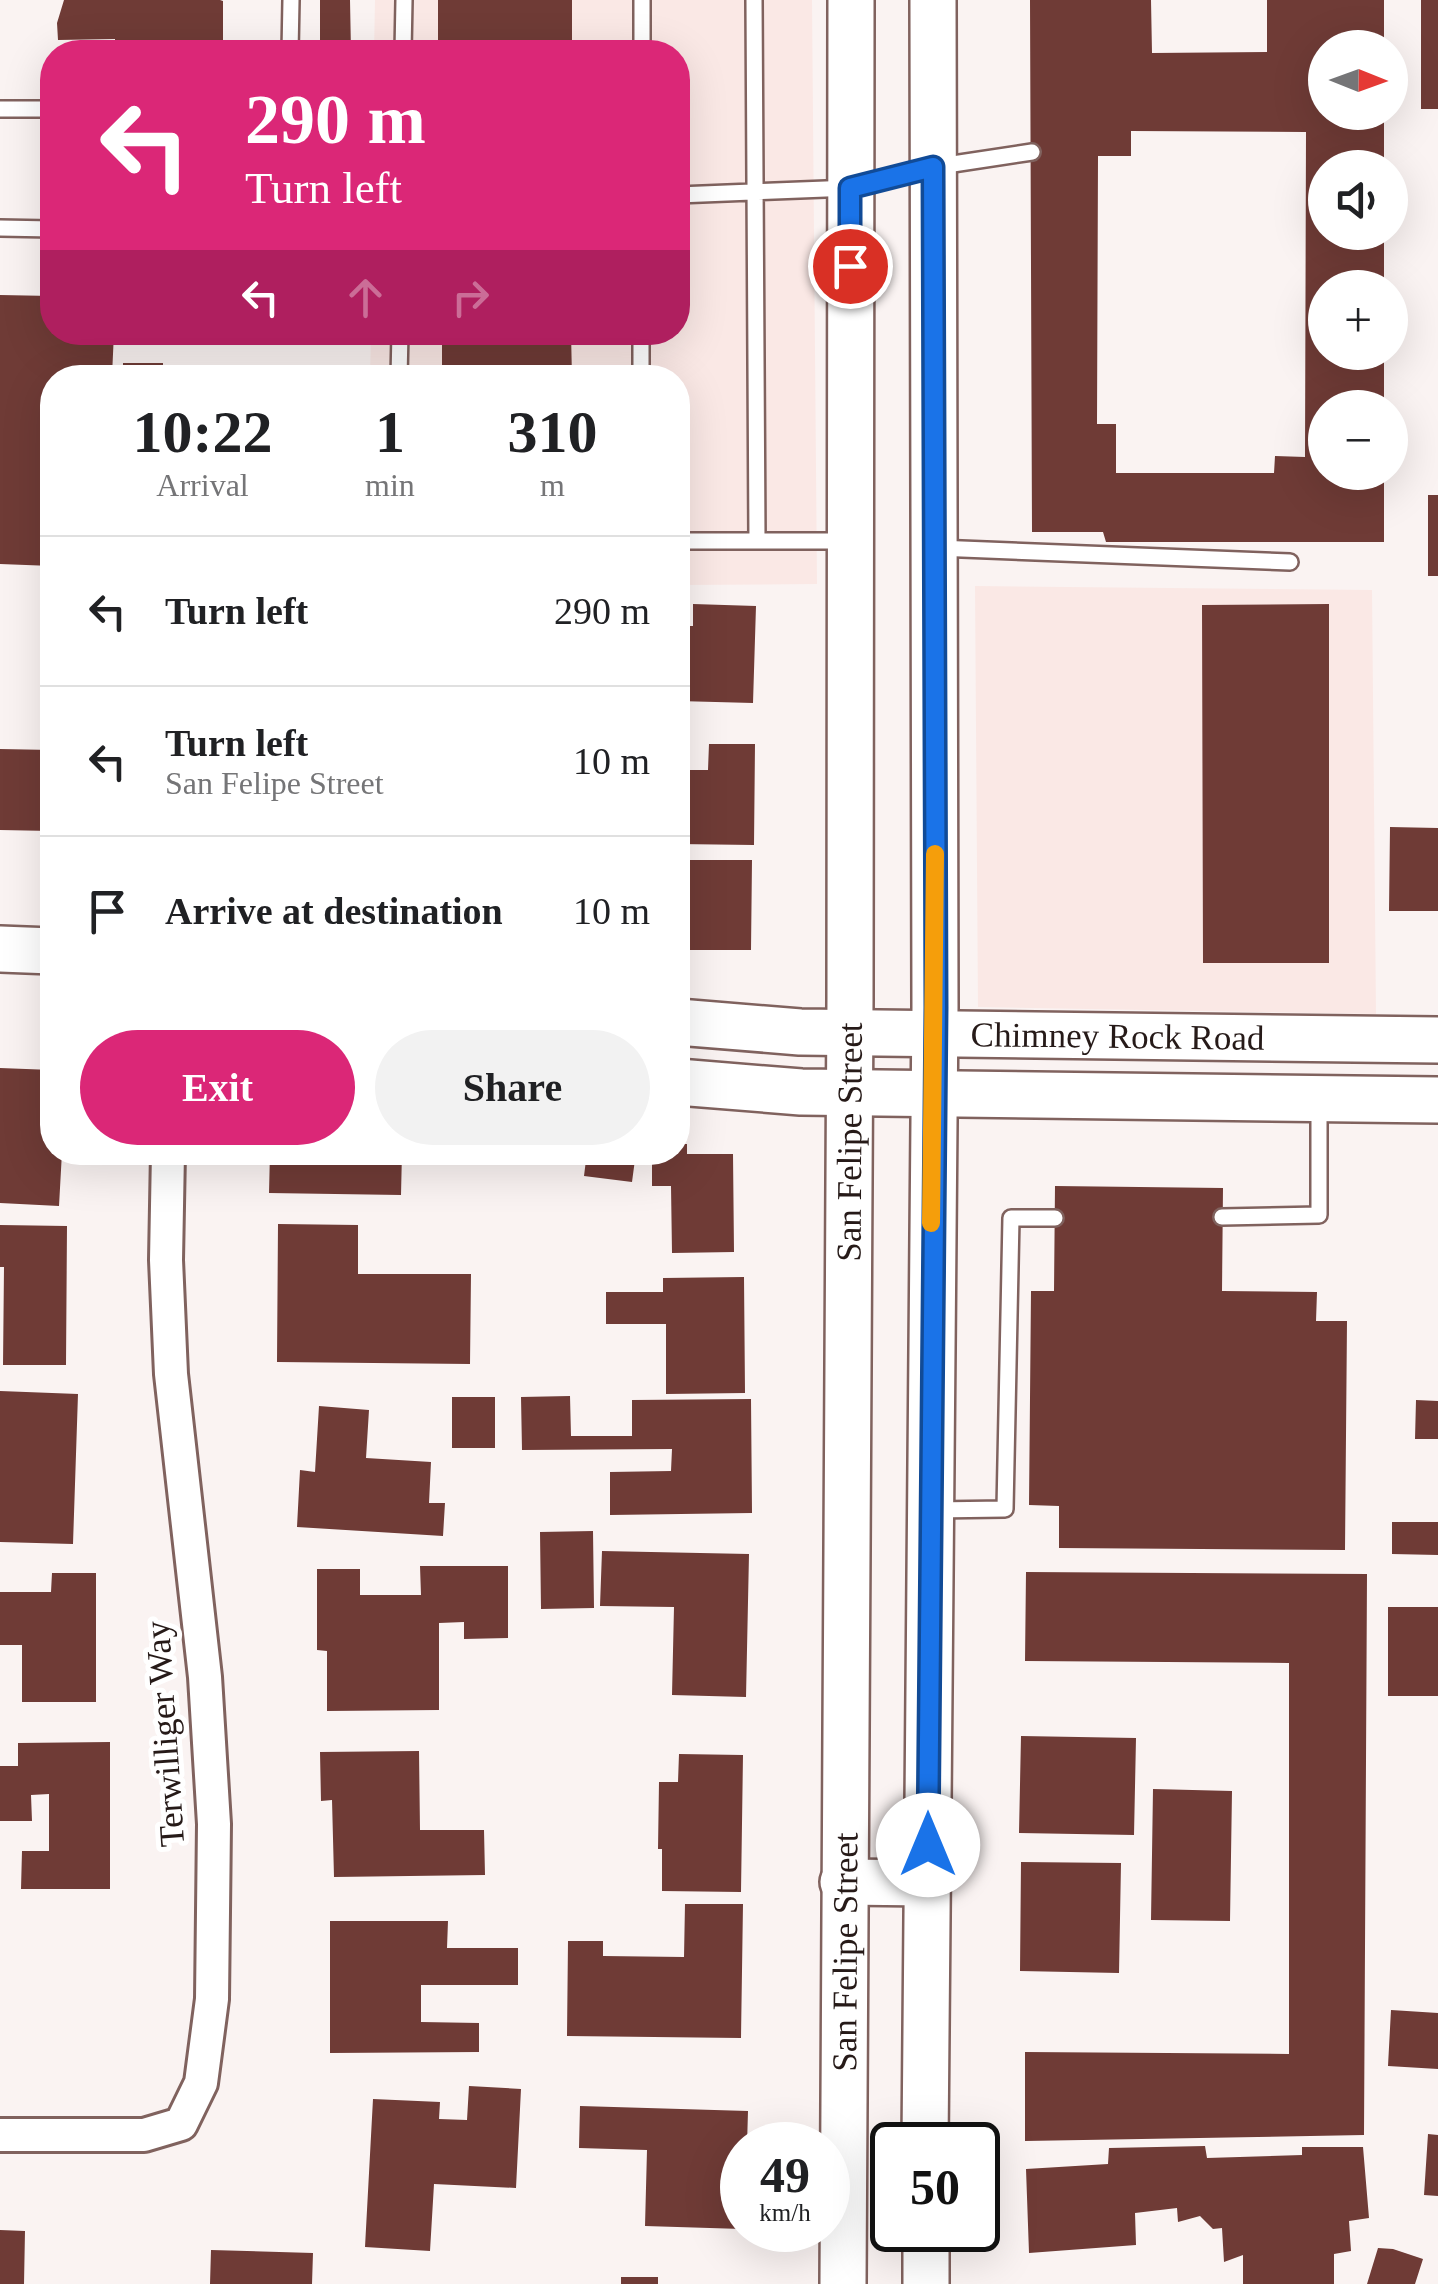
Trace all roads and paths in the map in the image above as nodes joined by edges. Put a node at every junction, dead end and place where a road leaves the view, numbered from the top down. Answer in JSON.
{"nodes":[{"id":1,"x":290,"y":0,"type":"edge"},
{"id":2,"x":404,"y":0,"type":"edge"},
{"id":3,"x":642,"y":0,"type":"edge"},
{"id":4,"x":754,"y":0,"type":"edge"},
{"id":5,"x":852,"y":0,"type":"edge"},
{"id":6,"x":933,"y":0,"type":"edge"},
{"id":7,"x":290,"y":40,"type":"edge"},
{"id":8,"x":404,"y":40,"type":"edge"},
{"id":9,"x":642,"y":40,"type":"edge"},
{"id":10,"x":0,"y":109,"type":"edge"},
{"id":11,"x":40,"y":109,"type":"edge"},
{"id":12,"x":1032,"y":152,"type":"dead end"},
{"id":13,"x":933,"y":167,"type":"junction"},
{"id":14,"x":850,"y":188,"type":"junction"},
{"id":15,"x":690,"y":194,"type":"edge"},
{"id":16,"x":756,"y":194,"type":"junction"},
{"id":17,"x":0,"y":228,"type":"edge"},
{"id":18,"x":40,"y":229,"type":"edge"},
{"id":19,"x":690,"y":541,"type":"edge"},
{"id":20,"x":757,"y":541,"type":"junction"},
{"id":21,"x":850,"y":541,"type":"junction"},
{"id":22,"x":933,"y":548,"type":"junction"},
{"id":23,"x":1290,"y":562,"type":"dead end"},
{"id":24,"x":0,"y":949,"type":"edge"},
{"id":25,"x":40,"y":951,"type":"edge"},
{"id":26,"x":690,"y":1023,"type":"edge"},
{"id":27,"x":849,"y":1032,"type":"junction"},
{"id":28,"x":934,"y":1034,"type":"junction"},
{"id":29,"x":1438,"y":1040,"type":"edge"},
{"id":30,"x":690,"y":1083,"type":"edge"},
{"id":31,"x":848,"y":1093,"type":"junction"},
{"id":32,"x":934,"y":1094,"type":"junction"},
{"id":33,"x":1319,"y":1098,"type":"junction"},
{"id":34,"x":1438,"y":1100,"type":"edge"},
{"id":35,"x":168,"y":1165,"type":"edge"},
{"id":36,"x":1222,"y":1216,"type":"dead end"},
{"id":37,"x":1055,"y":1218,"type":"dead end"},
{"id":38,"x":929,"y":1510,"type":"junction"},
{"id":39,"x":843,"y":1882,"type":"junction"},
{"id":40,"x":928,"y":1884,"type":"junction"},
{"id":41,"x":925,"y":2122,"type":"edge"},
{"id":42,"x":0,"y":2135,"type":"edge"},
{"id":43,"x":926,"y":2252,"type":"edge"},
{"id":44,"x":843,"y":2284,"type":"edge"},
{"id":45,"x":926,"y":2284,"type":"edge"}],
"edges":[{"from":1,"to":7,"type":"lane"},
{"from":2,"to":8,"type":"lane"},
{"from":3,"to":9,"type":"lane"},
{"from":4,"to":16,"type":"lane"},
{"from":5,"to":14,"type":"main road","name":"San Felipe Street"},
{"from":6,"to":13,"type":"main road"},
{"from":10,"to":11,"type":"lane"},
{"from":12,"to":13,"type":"lane"},
{"from":13,"to":14,"type":"lane"},
{"from":13,"to":22,"type":"main road"},
{"from":14,"to":16,"type":"lane"},
{"from":14,"to":21,"type":"main road","name":"San Felipe Street"},
{"from":15,"to":16,"type":"lane"},
{"from":16,"to":20,"type":"lane"},
{"from":17,"to":18,"type":"lane"},
{"from":19,"to":20,"type":"lane"},
{"from":20,"to":21,"type":"lane"},
{"from":21,"to":27,"type":"main road","name":"San Felipe Street"},
{"from":22,"to":23,"type":"lane"},
{"from":22,"to":28,"type":"main road"},
{"from":24,"to":25,"type":"main road"},
{"from":26,"to":27,"type":"main road","name":"Chimney Rock Road"},
{"from":27,"to":28,"type":"main road","name":"Chimney Rock Road"},
{"from":27,"to":31,"type":"main road","name":"San Felipe Street"},
{"from":28,"to":29,"type":"main road","name":"Chimney Rock Road"},
{"from":28,"to":32,"type":"main road"},
{"from":30,"to":31,"type":"main road","name":"Chimney Rock Road"},
{"from":31,"to":32,"type":"main road","name":"Chimney Rock Road"},
{"from":31,"to":39,"type":"main road","name":"San Felipe Street"},
{"from":32,"to":33,"type":"main road","name":"Chimney Rock Road"},
{"from":32,"to":38,"type":"main road"},
{"from":33,"to":34,"type":"main road","name":"Chimney Rock Road"},
{"from":33,"to":36,"type":"lane"},
{"from":35,"to":42,"type":"street","name":"Terwilliger Way"},
{"from":37,"to":38,"type":"lane"},
{"from":38,"to":40,"type":"main road"},
{"from":39,"to":40,"type":"main road"},
{"from":39,"to":44,"type":"main road","name":"San Felipe Street"},
{"from":40,"to":41,"type":"main road"},
{"from":43,"to":45,"type":"main road"}]}
